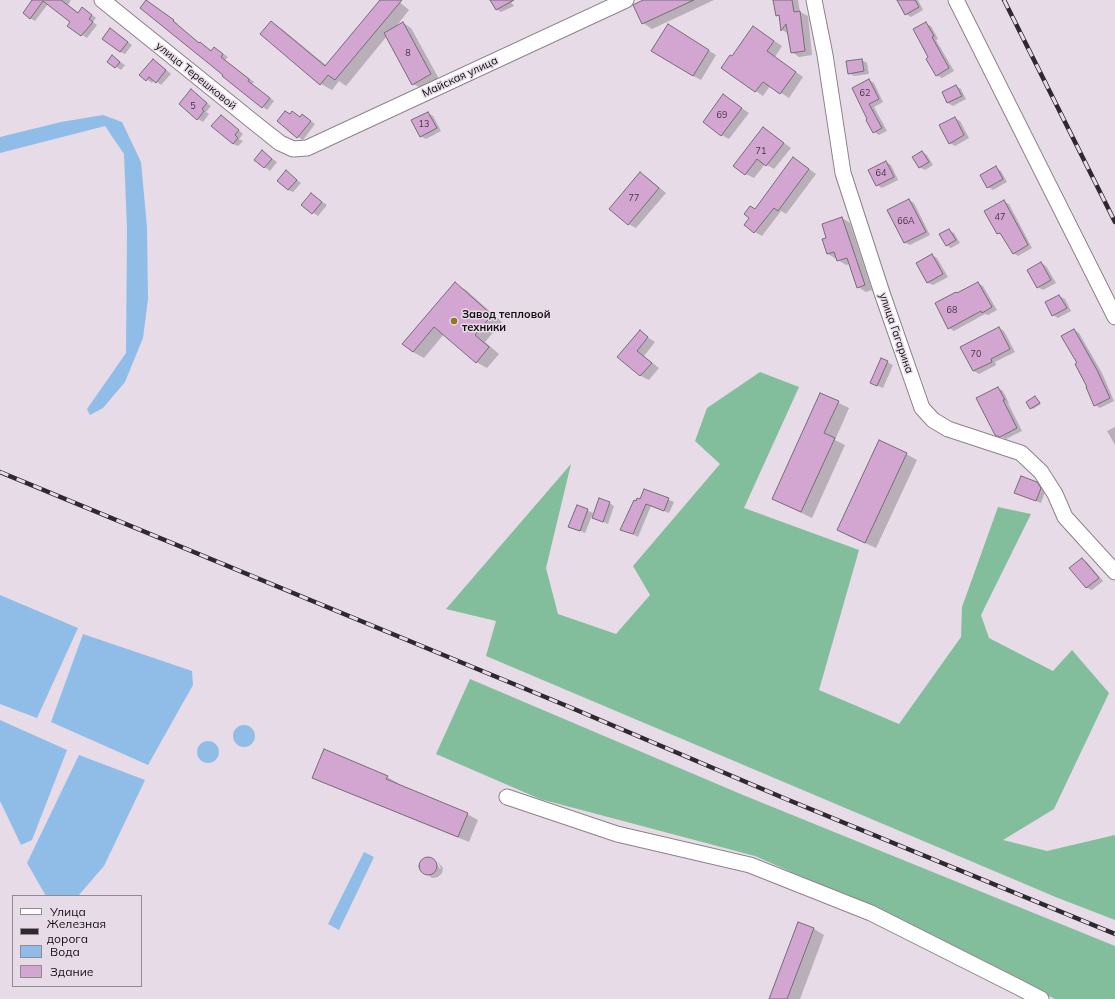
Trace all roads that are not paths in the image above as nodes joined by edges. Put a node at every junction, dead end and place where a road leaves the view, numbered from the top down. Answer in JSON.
{"nodes":[{"id":1,"x":102,"y":0,"type":"edge"},
{"id":2,"x":626,"y":0,"type":"edge"},
{"id":3,"x":814,"y":0,"type":"edge"},
{"id":4,"x":956,"y":0,"type":"edge"},
{"id":5,"x":293,"y":149,"type":"joint"},
{"id":6,"x":1115,"y":317,"type":"edge"},
{"id":7,"x":1115,"y":572,"type":"edge"},
{"id":8,"x":507,"y":797,"type":"dead end"},
{"id":9,"x":1040,"y":999,"type":"edge"}],
"edges":[{"from":1,"to":5,"type":"street","name":"улица Терешковой"},
{"from":2,"to":5,"type":"street","name":"Майская улица"},
{"from":3,"to":7,"type":"street","name":"улица Гагарина"},
{"from":4,"to":6,"type":"street"},
{"from":8,"to":9,"type":"street"}]}
